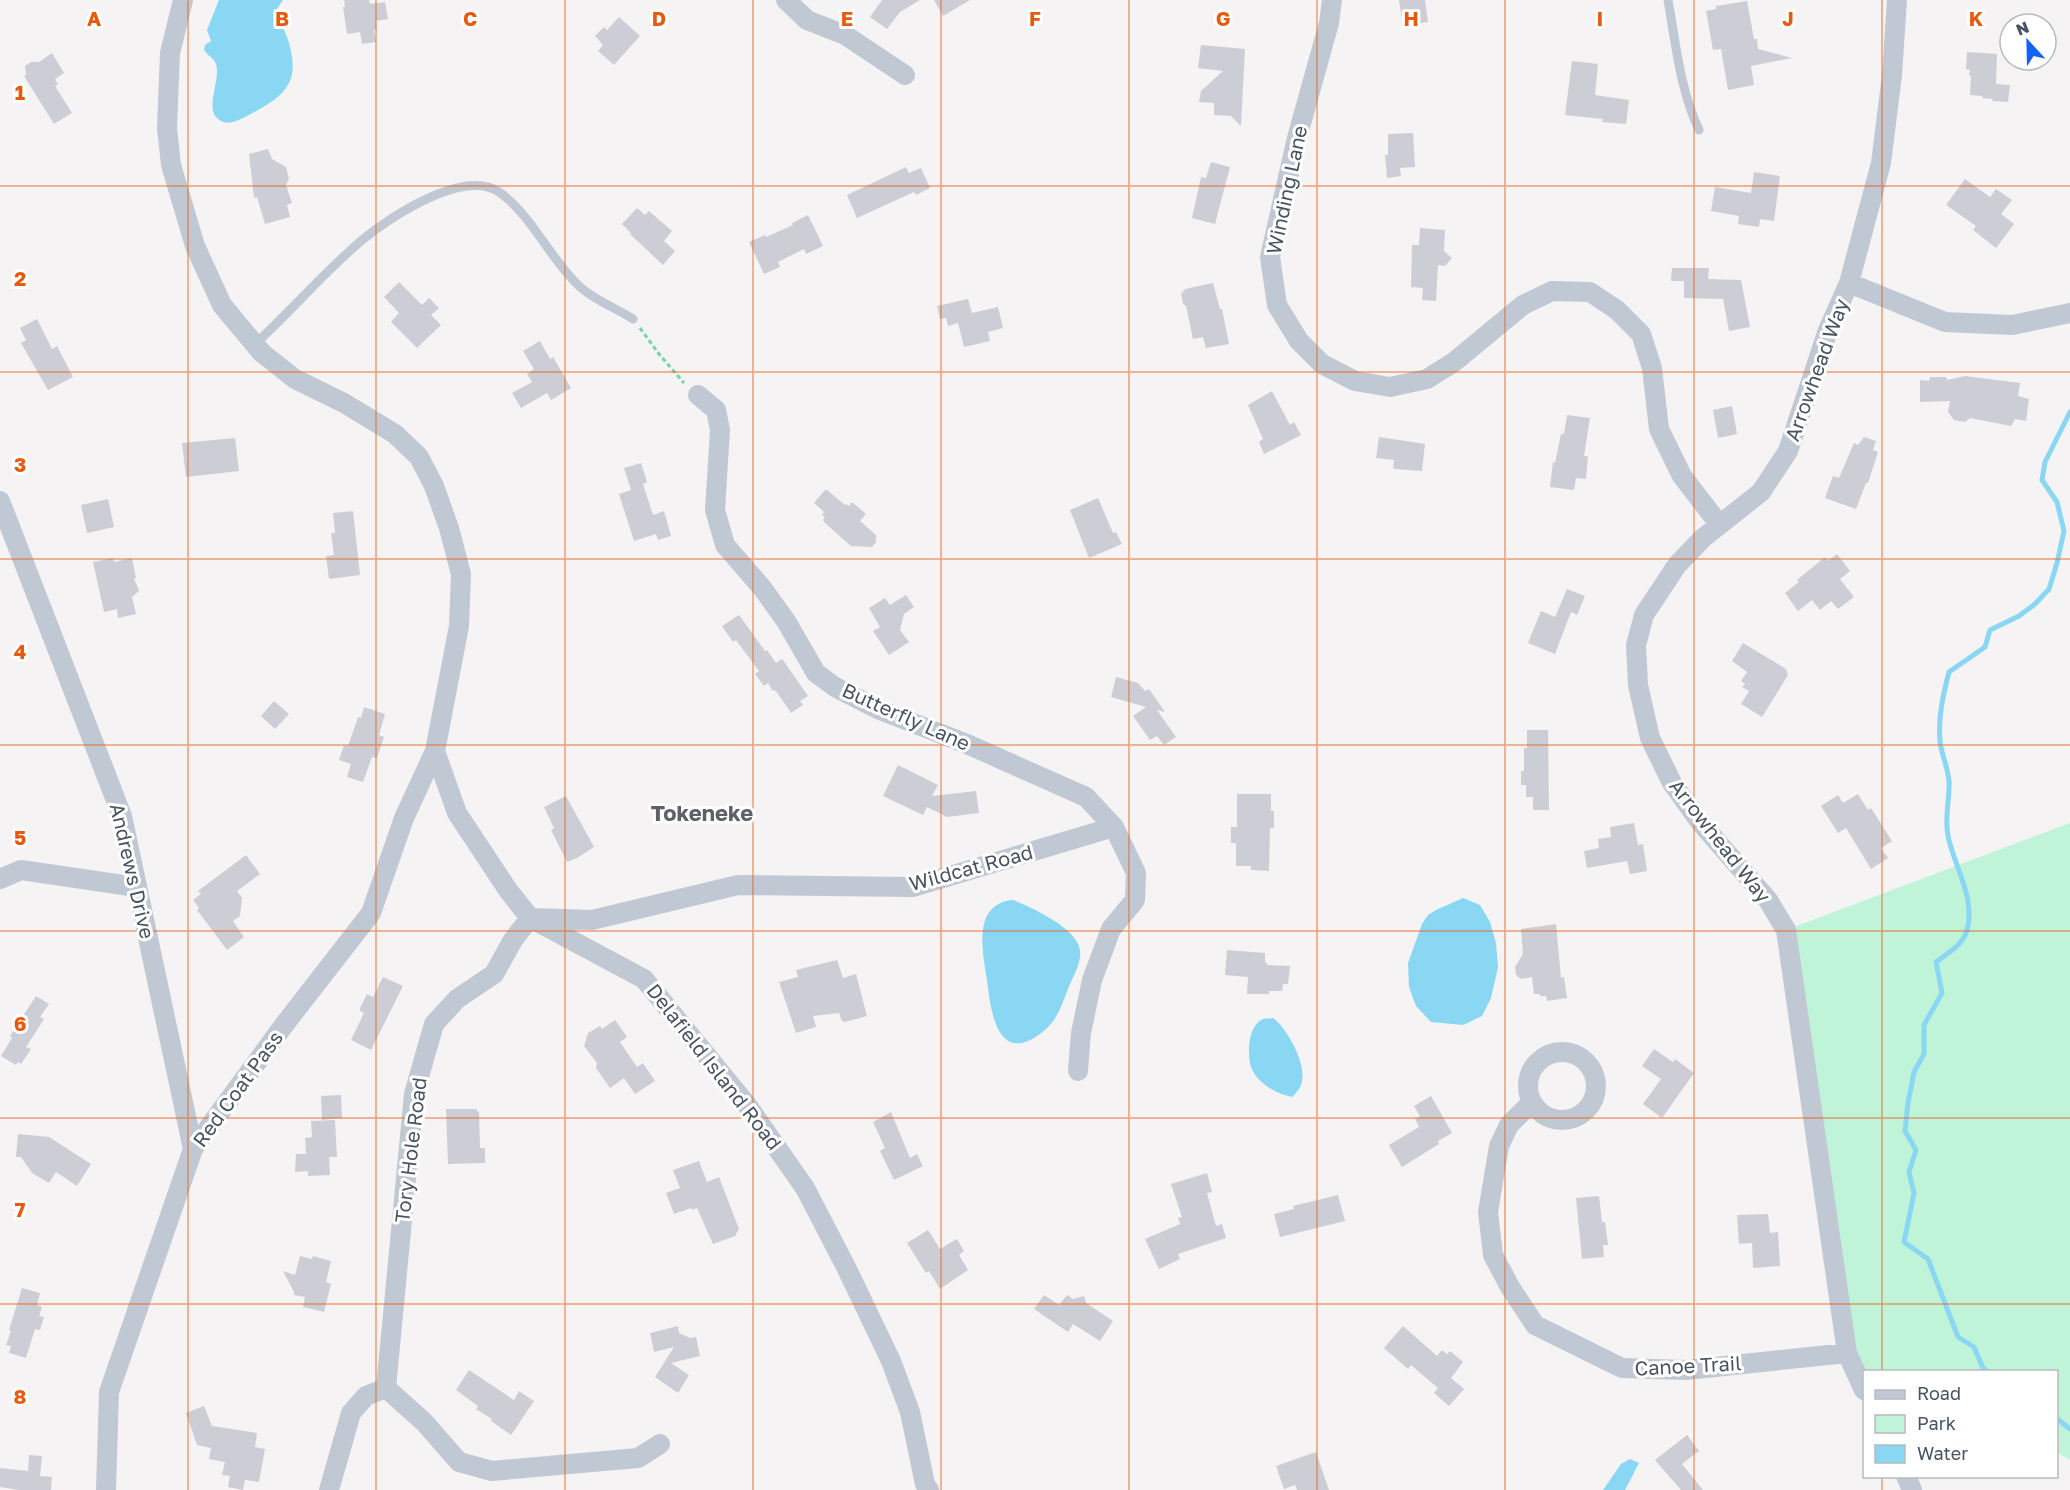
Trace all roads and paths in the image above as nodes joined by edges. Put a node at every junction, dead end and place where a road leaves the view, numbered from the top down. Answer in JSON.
{"nodes":[{"id":1,"x":183,"y":0,"type":"edge"},
{"id":2,"x":786,"y":0,"type":"edge"},
{"id":3,"x":1332,"y":0,"type":"edge"},
{"id":4,"x":1668,"y":0,"type":"edge"},
{"id":5,"x":1896,"y":0,"type":"edge"},
{"id":6,"x":904,"y":75,"type":"dead end"},
{"id":7,"x":1699,"y":130,"type":"dead end"},
{"id":8,"x":1849,"y":283,"type":"junction"},
{"id":9,"x":2070,"y":313,"type":"edge"},
{"id":10,"x":633,"y":319,"type":"joint"},
{"id":11,"x":255,"y":344,"type":"junction"},
{"id":12,"x":698,"y":394,"type":"joint"},
{"id":13,"x":0,"y":501,"type":"edge"},
{"id":14,"x":1719,"y":524,"type":"junction"},
{"id":15,"x":435,"y":751,"type":"junction"},
{"id":16,"x":1114,"y":827,"type":"junction"},
{"id":17,"x":0,"y":879,"type":"edge"},
{"id":18,"x":137,"y":887,"type":"junction"},
{"id":19,"x":530,"y":918,"type":"junction"},
{"id":20,"x":1078,"y":1071,"type":"dead end"},
{"id":21,"x":1532,"y":1102,"type":"dead end"},
{"id":22,"x":193,"y":1149,"type":"junction"},
{"id":23,"x":1847,"y":1353,"type":"junction"},
{"id":24,"x":386,"y":1388,"type":"junction"},
{"id":25,"x":1863,"y":1388,"type":"edge"},
{"id":26,"x":660,"y":1444,"type":"dead end"},
{"id":27,"x":106,"y":1490,"type":"edge"},
{"id":28,"x":329,"y":1490,"type":"edge"},
{"id":29,"x":929,"y":1490,"type":"edge"}],
"edges":[{"from":1,"to":11,"type":"street"},
{"from":2,"to":6,"type":"street"},
{"from":3,"to":14,"type":"street","name":"Winding Lane"},
{"from":4,"to":7,"type":"lane"},
{"from":5,"to":8,"type":"street","name":"Arrowhead Way"},
{"from":8,"to":9,"type":"street"},
{"from":8,"to":14,"type":"street","name":"Arrowhead Way"},
{"from":10,"to":11,"type":"lane"},
{"from":10,"to":12,"type":"path"},
{"from":11,"to":15,"type":"street"},
{"from":12,"to":16,"type":"street","name":"Butterfly Lane"},
{"from":13,"to":18,"type":"street","name":"Andrews Drive"},
{"from":14,"to":23,"type":"street","name":"Arrowhead Way"},
{"from":15,"to":19,"type":"street","name":"Delafield Island Road"},
{"from":15,"to":22,"type":"street","name":"Red Coat Pass"},
{"from":16,"to":19,"type":"street","name":"Wildcat Road"},
{"from":16,"to":20,"type":"street"},
{"from":17,"to":18,"type":"street"},
{"from":18,"to":22,"type":"street","name":"Andrews Drive"},
{"from":19,"to":24,"type":"street","name":"Tory Hole Road"},
{"from":19,"to":29,"type":"street","name":"Delafield Island Road"},
{"from":21,"to":23,"type":"street","name":"Canoe Trail"},
{"from":22,"to":27,"type":"street","name":"Red Coat Pass"},
{"from":23,"to":25,"type":"street","name":"Arrowhead Way"},
{"from":24,"to":26,"type":"street"},
{"from":24,"to":28,"type":"street"}]}
